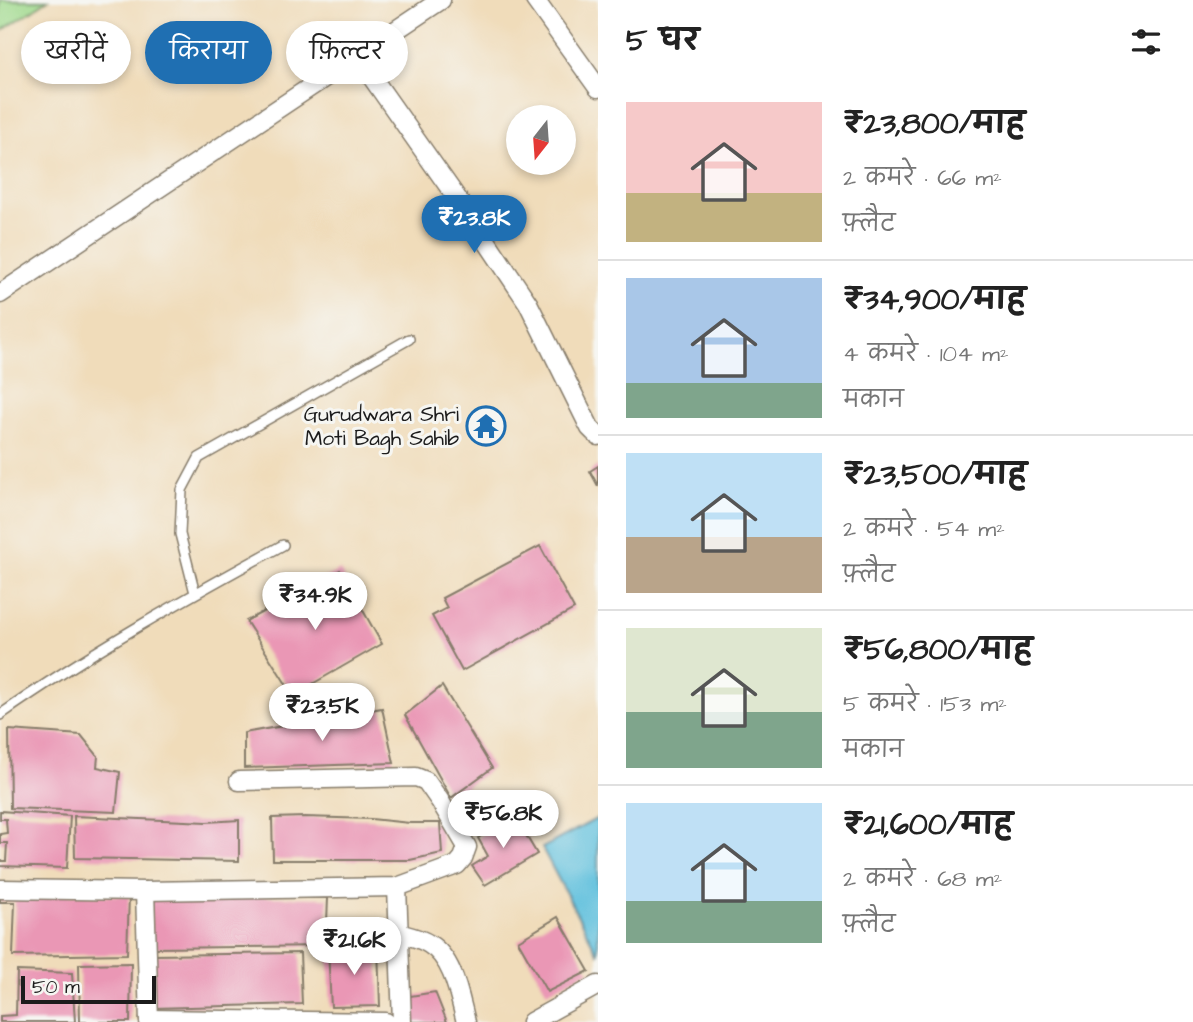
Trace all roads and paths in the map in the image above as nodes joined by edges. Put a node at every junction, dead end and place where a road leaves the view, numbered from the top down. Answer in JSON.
{"nodes":[{"id":1,"x":441,"y":0,"type":"edge"},
{"id":2,"x":535,"y":0,"type":"edge"},
{"id":3,"x":408,"y":22,"type":"edge"},
{"id":4,"x":316,"y":84,"type":"edge"},
{"id":5,"x":377,"y":84,"type":"edge"},
{"id":6,"x":598,"y":88,"type":"edge"},
{"id":7,"x":0,"y":294,"type":"edge"},
{"id":8,"x":409,"y":339,"type":"dead end"},
{"id":9,"x":598,"y":436,"type":"edge"},
{"id":10,"x":283,"y":545,"type":"dead end"},
{"id":11,"x":195,"y":593,"type":"junction"},
{"id":12,"x":0,"y":715,"type":"edge"},
{"id":13,"x":239,"y":780,"type":"dead end"},
{"id":14,"x":397,"y":887,"type":"junction"},
{"id":15,"x":0,"y":889,"type":"edge"},
{"id":16,"x":145,"y":891,"type":"junction"},
{"id":17,"x":398,"y":933,"type":"junction"},
{"id":18,"x":598,"y":985,"type":"edge"},
{"id":19,"x":149,"y":1021,"type":"edge"},
{"id":20,"x":386,"y":1022,"type":"edge"},
{"id":21,"x":402,"y":1022,"type":"edge"},
{"id":22,"x":466,"y":1022,"type":"edge"},
{"id":23,"x":531,"y":1022,"type":"edge"}],
"edges":[{"from":1,"to":3,"type":"street"},
{"from":2,"to":6,"type":"street"},
{"from":4,"to":7,"type":"street"},
{"from":5,"to":9,"type":"street"},
{"from":8,"to":11,"type":"lane"},
{"from":10,"to":11,"type":"lane"},
{"from":11,"to":12,"type":"lane"},
{"from":13,"to":14,"type":"street"},
{"from":14,"to":16,"type":"street"},
{"from":14,"to":17,"type":"street"},
{"from":15,"to":16,"type":"street"},
{"from":16,"to":19,"type":"street"},
{"from":17,"to":21,"type":"street"},
{"from":17,"to":22,"type":"street"},
{"from":18,"to":23,"type":"street"},
{"from":19,"to":20,"type":"street"}]}
